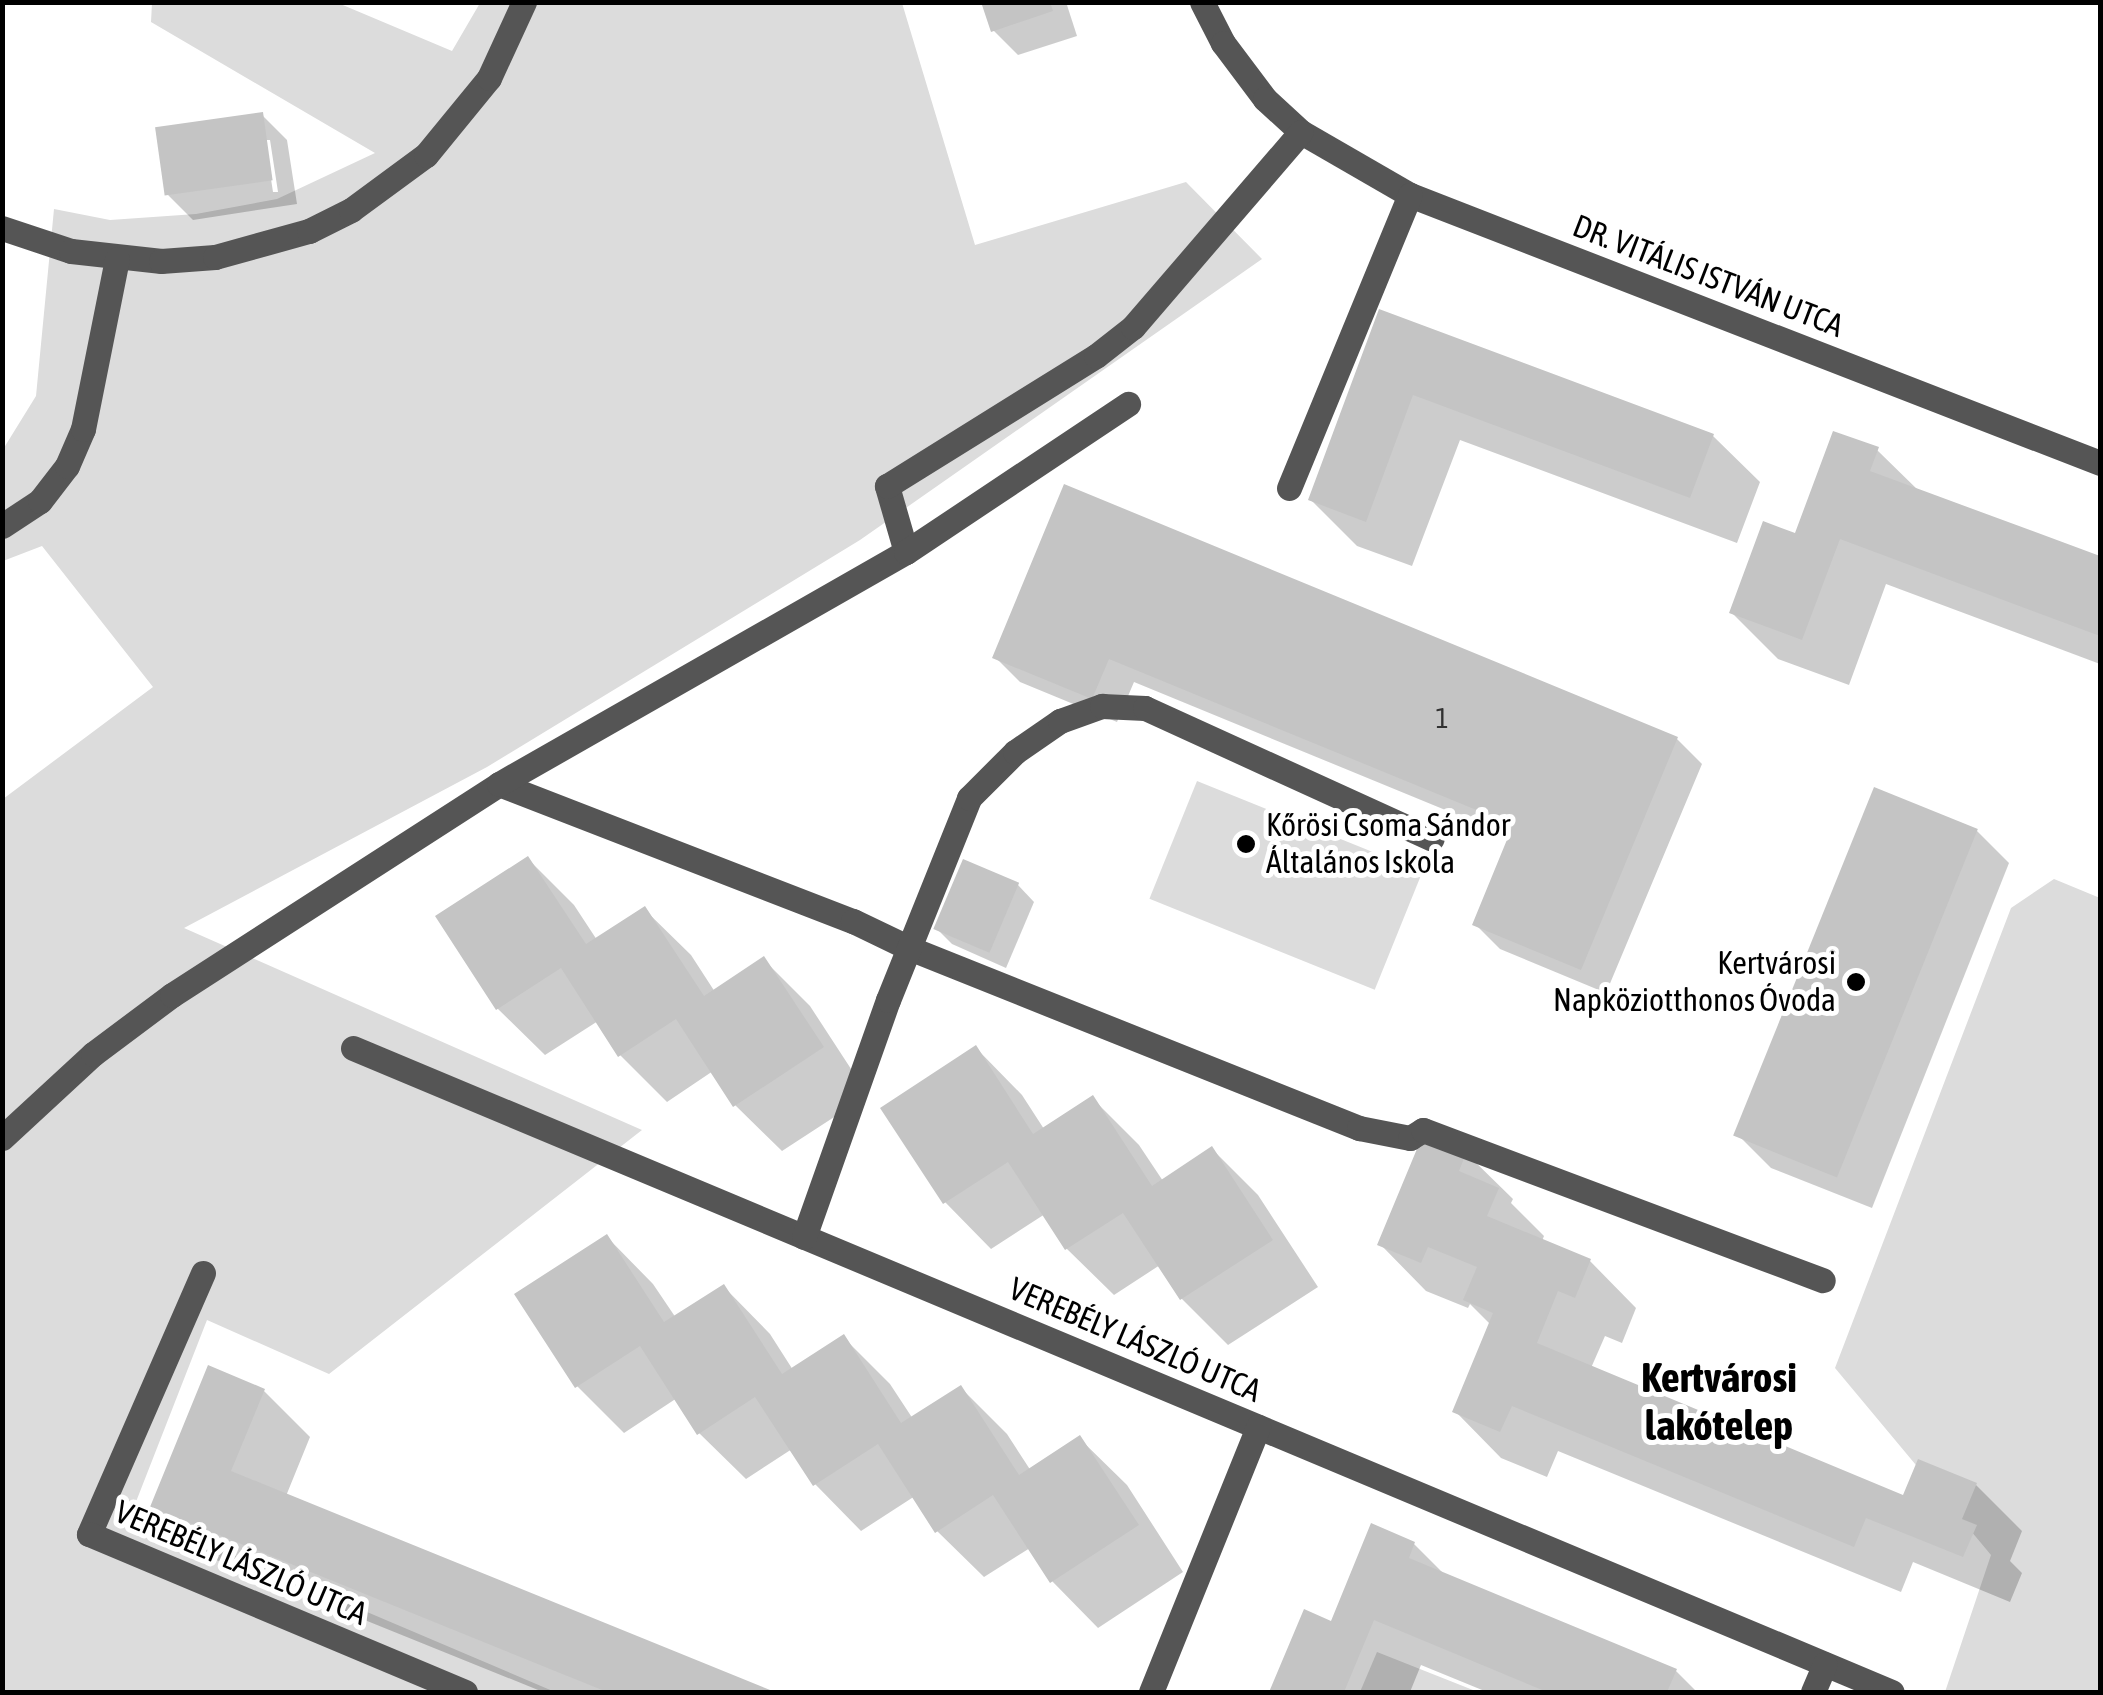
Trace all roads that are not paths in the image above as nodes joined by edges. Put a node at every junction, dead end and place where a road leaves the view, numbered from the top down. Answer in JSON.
{"nodes":[{"id":1,"x":524,"y":2,"type":"edge"},
{"id":2,"x":1202,"y":2,"type":"edge"},
{"id":3,"x":1301,"y":132,"type":"junction"},
{"id":4,"x":1410,"y":195,"type":"junction"},
{"id":5,"x":2,"y":228,"type":"edge"},
{"id":6,"x":117,"y":259,"type":"junction"},
{"id":7,"x":1128,"y":404,"type":"dead end"},
{"id":8,"x":2100,"y":463,"type":"edge"},
{"id":9,"x":1289,"y":488,"type":"dead end"},
{"id":10,"x":2,"y":526,"type":"edge"},
{"id":11,"x":906,"y":552,"type":"junction"},
{"id":12,"x":500,"y":784,"type":"junction"},
{"id":13,"x":1432,"y":839,"type":"dead end"},
{"id":14,"x":909,"y":948,"type":"junction"},
{"id":15,"x":353,"y":1048,"type":"dead end"},
{"id":16,"x":2,"y":1138,"type":"edge"},
{"id":17,"x":804,"y":1237,"type":"junction"},
{"id":18,"x":204,"y":1273,"type":"dead end"},
{"id":19,"x":1823,"y":1280,"type":"dead end"},
{"id":20,"x":1258,"y":1427,"type":"junction"},
{"id":21,"x":1824,"y":1664,"type":"junction"},
{"id":22,"x":465,"y":1692,"type":"edge"},
{"id":23,"x":1151,"y":1692,"type":"edge"},
{"id":24,"x":1814,"y":1692,"type":"edge"},
{"id":25,"x":1892,"y":1692,"type":"edge"}],
"edges":[{"from":1,"to":6,"type":"street"},
{"from":2,"to":3,"type":"street","name":"DR. VITÁLIS ISTVÁN UTCA"},
{"from":3,"to":4,"type":"street","name":"DR. VITÁLIS ISTVÁN UTCA"},
{"from":3,"to":11,"type":"street"},
{"from":4,"to":8,"type":"street","name":"DR. VITÁLIS ISTVÁN UTCA"},
{"from":4,"to":9,"type":"street"},
{"from":5,"to":6,"type":"street"},
{"from":6,"to":10,"type":"street"},
{"from":7,"to":11,"type":"street"},
{"from":11,"to":12,"type":"street"},
{"from":12,"to":14,"type":"street"},
{"from":12,"to":16,"type":"street"},
{"from":13,"to":14,"type":"street"},
{"from":14,"to":17,"type":"street"},
{"from":14,"to":19,"type":"street"},
{"from":15,"to":17,"type":"street","name":"VEREBÉLY LÁSZLÓ UTCA"},
{"from":17,"to":20,"type":"street","name":"VEREBÉLY LÁSZLÓ UTCA"},
{"from":18,"to":22,"type":"street","name":"VEREBÉLY LÁSZLÓ UTCA"},
{"from":20,"to":21,"type":"street","name":"VEREBÉLY LÁSZLÓ UTCA"},
{"from":20,"to":23,"type":"street"},
{"from":21,"to":24,"type":"street"},
{"from":21,"to":25,"type":"street","name":"VEREBÉLY LÁSZLÓ UTCA"}]}
